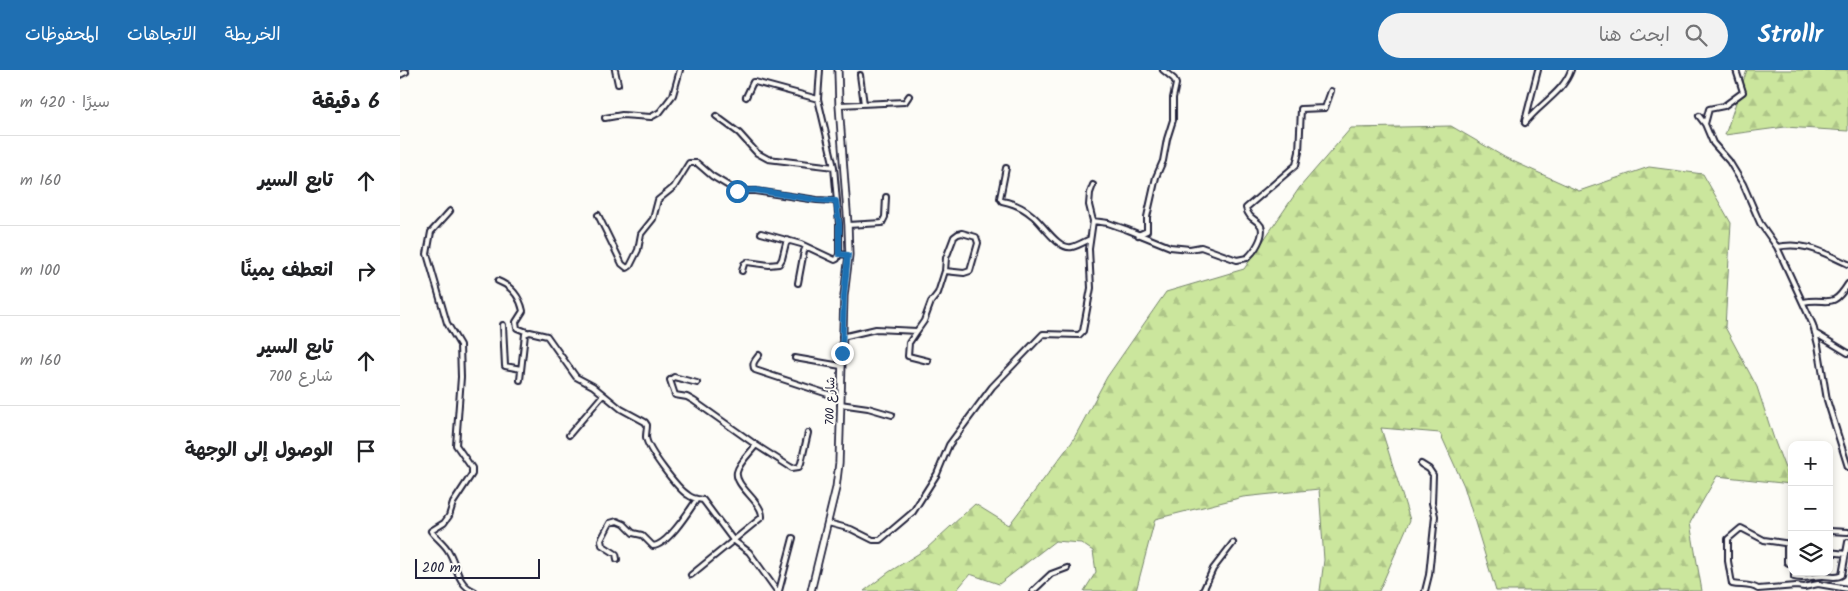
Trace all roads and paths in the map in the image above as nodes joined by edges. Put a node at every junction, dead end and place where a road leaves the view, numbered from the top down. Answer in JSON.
{"nodes":[{"id":1,"x":615,"y":70,"type":"edge"},
{"id":2,"x":680,"y":70,"type":"edge"},
{"id":3,"x":820,"y":70,"type":"edge"},
{"id":4,"x":838,"y":70,"type":"edge"},
{"id":5,"x":1163,"y":70,"type":"edge"},
{"id":6,"x":1538,"y":70,"type":"edge"},
{"id":7,"x":1571,"y":70,"type":"edge"},
{"id":8,"x":1736,"y":70,"type":"edge"},
{"id":9,"x":406,"y":72,"type":"dead end"},
{"id":10,"x":400,"y":75,"type":"edge"},
{"id":11,"x":860,"y":75,"type":"dead end"},
{"id":12,"x":618,"y":84,"type":"dead end"},
{"id":13,"x":1331,"y":91,"type":"dead end"},
{"id":14,"x":909,"y":96,"type":"dead end"},
{"id":15,"x":746,"y":97,"type":"dead end"},
{"id":16,"x":818,"y":99,"type":"junction"},
{"id":17,"x":864,"y":104,"type":"junction"},
{"id":18,"x":839,"y":105,"type":"junction"},
{"id":19,"x":716,"y":116,"type":"dead end"},
{"id":20,"x":1699,"y":116,"type":"dead end"},
{"id":21,"x":605,"y":118,"type":"dead end"},
{"id":22,"x":1705,"y":124,"type":"junction"},
{"id":23,"x":834,"y":167,"type":"junction"},
{"id":24,"x":1006,"y":168,"type":"dead end"},
{"id":25,"x":1093,"y":185,"type":"dead end"},
{"id":26,"x":886,"y":197,"type":"dead end"},
{"id":27,"x":836,"y":201,"type":"junction"},
{"id":28,"x":450,"y":211,"type":"dead end"},
{"id":29,"x":598,"y":215,"type":"dead end"},
{"id":30,"x":1093,"y":221,"type":"junction"},
{"id":31,"x":848,"y":225,"type":"junction"},
{"id":32,"x":761,"y":233,"type":"dead end"},
{"id":33,"x":1138,"y":235,"type":"junction"},
{"id":34,"x":1090,"y":239,"type":"junction"},
{"id":35,"x":789,"y":241,"type":"junction"},
{"id":36,"x":806,"y":247,"type":"junction"},
{"id":37,"x":1777,"y":247,"type":"junction"},
{"id":38,"x":839,"y":254,"type":"junction"},
{"id":39,"x":848,"y":255,"type":"junction"},
{"id":40,"x":1848,"y":264,"type":"edge"},
{"id":41,"x":742,"y":270,"type":"dead end"},
{"id":42,"x":945,"y":271,"type":"junction"},
{"id":43,"x":498,"y":280,"type":"dead end"},
{"id":44,"x":798,"y":283,"type":"dead end"},
{"id":45,"x":1848,"y":284,"type":"edge"},
{"id":46,"x":1803,"y":302,"type":"junction"},
{"id":47,"x":502,"y":326,"type":"dead end"},
{"id":48,"x":916,"y":331,"type":"junction"},
{"id":49,"x":527,"y":332,"type":"junction"},
{"id":50,"x":1815,"y":333,"type":"junction"},
{"id":51,"x":842,"y":337,"type":"junction"},
{"id":52,"x":1848,"y":353,"type":"edge"},
{"id":53,"x":759,"y":355,"type":"dead end"},
{"id":54,"x":795,"y":358,"type":"dead end"},
{"id":55,"x":928,"y":362,"type":"dead end"},
{"id":56,"x":841,"y":366,"type":"junction"},
{"id":57,"x":521,"y":369,"type":"junction"},
{"id":58,"x":520,"y":380,"type":"dead end"},
{"id":59,"x":697,"y":383,"type":"dead end"},
{"id":60,"x":603,"y":395,"type":"junction"},
{"id":61,"x":840,"y":401,"type":"junction"},
{"id":62,"x":892,"y":415,"type":"dead end"},
{"id":63,"x":808,"y":433,"type":"dead end"},
{"id":64,"x":569,"y":435,"type":"dead end"},
{"id":65,"x":756,"y":445,"type":"junction"},
{"id":66,"x":1420,"y":464,"type":"dead end"},
{"id":67,"x":1848,"y":467,"type":"edge"},
{"id":68,"x":697,"y":499,"type":"junction"},
{"id":69,"x":828,"y":523,"type":"junction"},
{"id":70,"x":1833,"y":531,"type":"edge"},
{"id":71,"x":1848,"y":532,"type":"edge"},
{"id":72,"x":793,"y":538,"type":"dead end"},
{"id":73,"x":733,"y":540,"type":"junction"},
{"id":74,"x":1848,"y":542,"type":"edge"},
{"id":75,"x":1233,"y":543,"type":"dead end"},
{"id":76,"x":1788,"y":544,"type":"edge"},
{"id":77,"x":1788,"y":547,"type":"edge"},
{"id":78,"x":1833,"y":552,"type":"edge"},
{"id":79,"x":1846,"y":554,"type":"junction"},
{"id":80,"x":617,"y":559,"type":"dead end"},
{"id":81,"x":1788,"y":563,"type":"edge"},
{"id":82,"x":1067,"y":568,"type":"dead end"},
{"id":83,"x":691,"y":575,"type":"dead end"},
{"id":84,"x":1794,"y":576,"type":"edge"},
{"id":85,"x":1821,"y":576,"type":"edge"},
{"id":86,"x":1821,"y":576,"type":"edge"},
{"id":87,"x":1848,"y":589,"type":"edge"},
{"id":88,"x":474,"y":591,"type":"edge"},
{"id":89,"x":778,"y":591,"type":"edge"},
{"id":90,"x":810,"y":591,"type":"edge"},
{"id":91,"x":1033,"y":591,"type":"edge"},
{"id":92,"x":1203,"y":591,"type":"edge"},
{"id":93,"x":1425,"y":591,"type":"edge"}],
"edges":[{"from":1,"to":12,"type":"street"},
{"from":2,"to":21,"type":"street"},
{"from":3,"to":16,"type":"street"},
{"from":4,"to":18,"type":"main road","name":"شارع 700"},
{"from":5,"to":33,"type":"street"},
{"from":6,"to":7,"type":"street"},
{"from":8,"to":22,"type":"street"},
{"from":9,"to":10,"type":"street"},
{"from":11,"to":17,"type":"street"},
{"from":13,"to":33,"type":"street"},
{"from":14,"to":17,"type":"street"},
{"from":15,"to":16,"type":"street"},
{"from":16,"to":23,"type":"street"},
{"from":17,"to":18,"type":"street"},
{"from":18,"to":31,"type":"main road","name":"شارع 700"},
{"from":19,"to":23,"type":"street"},
{"from":20,"to":22,"type":"street"},
{"from":22,"to":37,"type":"street"},
{"from":23,"to":27,"type":"street"},
{"from":24,"to":34,"type":"street"},
{"from":25,"to":30,"type":"street"},
{"from":26,"to":31,"type":"street"},
{"from":27,"to":29,"type":"street"},
{"from":27,"to":38,"type":"street"},
{"from":28,"to":88,"type":"street"},
{"from":30,"to":33,"type":"street"},
{"from":30,"to":34,"type":"street"},
{"from":31,"to":39,"type":"main road","name":"شارع 700"},
{"from":32,"to":35,"type":"street"},
{"from":34,"to":69,"type":"street"},
{"from":35,"to":36,"type":"street"},
{"from":35,"to":41,"type":"street"},
{"from":36,"to":38,"type":"street"},
{"from":36,"to":44,"type":"street"},
{"from":37,"to":40,"type":"street"},
{"from":37,"to":46,"type":"street"},
{"from":38,"to":39,"type":"street"},
{"from":39,"to":51,"type":"main road","name":"شارع 700"},
{"from":42,"to":42,"type":"street"},
{"from":42,"to":48,"type":"street"},
{"from":43,"to":49,"type":"street"},
{"from":45,"to":46,"type":"street"},
{"from":46,"to":50,"type":"street"},
{"from":47,"to":57,"type":"street"},
{"from":48,"to":51,"type":"street"},
{"from":48,"to":55,"type":"street"},
{"from":49,"to":57,"type":"street"},
{"from":49,"to":60,"type":"street"},
{"from":50,"to":52,"type":"street"},
{"from":50,"to":67,"type":"street"},
{"from":51,"to":56,"type":"main road","name":"شارع 700"},
{"from":53,"to":61,"type":"street"},
{"from":54,"to":56,"type":"street"},
{"from":56,"to":61,"type":"main road","name":"شارع 700"},
{"from":57,"to":58,"type":"street"},
{"from":59,"to":65,"type":"street"},
{"from":60,"to":64,"type":"street"},
{"from":60,"to":68,"type":"street"},
{"from":61,"to":62,"type":"street"},
{"from":61,"to":69,"type":"main road","name":"شارع 700"},
{"from":63,"to":65,"type":"street"},
{"from":65,"to":73,"type":"street"},
{"from":66,"to":93,"type":"street"},
{"from":68,"to":73,"type":"street"},
{"from":68,"to":80,"type":"street"},
{"from":69,"to":90,"type":"main road","name":"شارع 700"},
{"from":70,"to":71,"type":"street"},
{"from":72,"to":89,"type":"street"},
{"from":73,"to":83,"type":"street"},
{"from":73,"to":89,"type":"street"},
{"from":74,"to":79,"type":"street"},
{"from":75,"to":92,"type":"street"},
{"from":76,"to":87,"type":"street"},
{"from":77,"to":81,"type":"street"},
{"from":78,"to":79,"type":"street"},
{"from":79,"to":85,"type":"street"},
{"from":82,"to":91,"type":"street"},
{"from":84,"to":86,"type":"street"}]}
